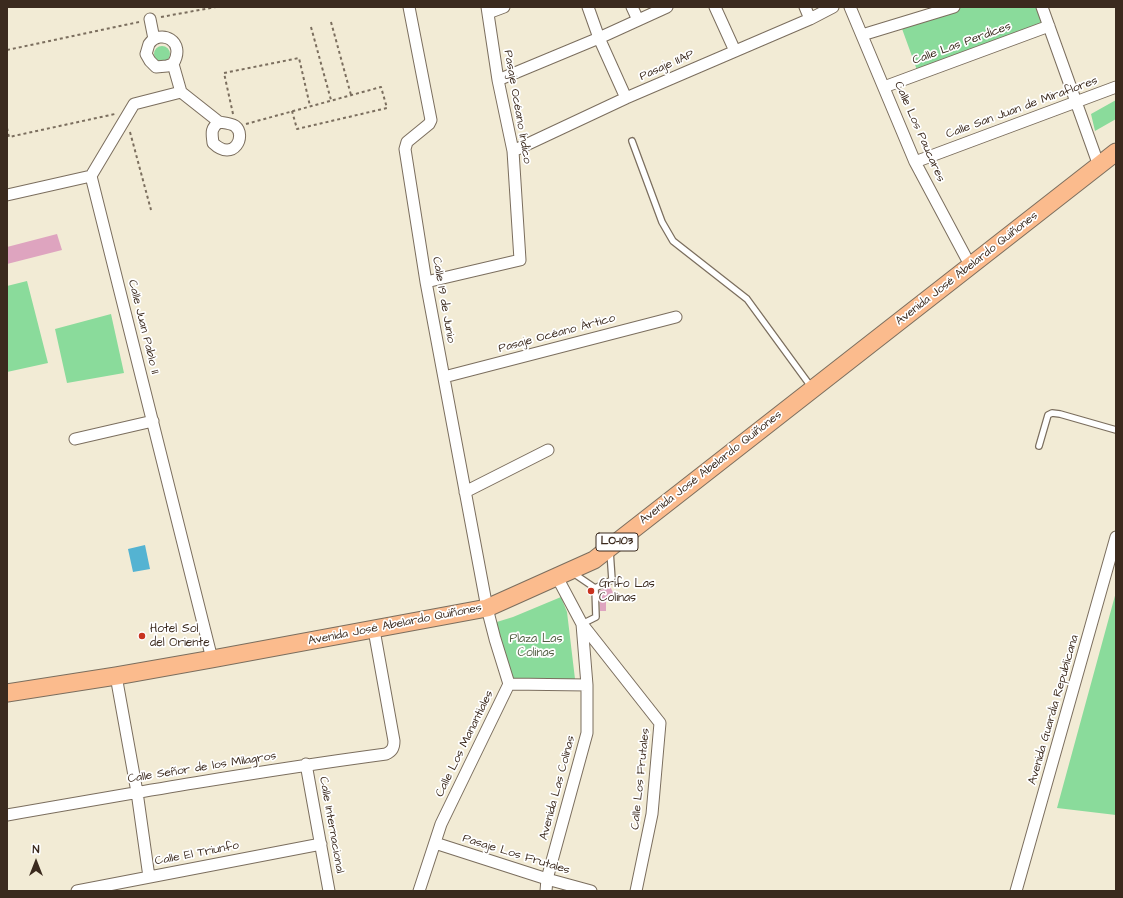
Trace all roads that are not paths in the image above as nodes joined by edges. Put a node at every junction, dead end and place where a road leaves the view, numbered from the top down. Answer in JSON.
{"nodes":[{"id":1,"x":408,"y":7,"type":"edge"},
{"id":2,"x":504,"y":7,"type":"edge"},
{"id":3,"x":588,"y":7,"type":"edge"},
{"id":4,"x":632,"y":7,"type":"edge"},
{"id":5,"x":667,"y":7,"type":"edge"},
{"id":6,"x":715,"y":7,"type":"edge"},
{"id":7,"x":805,"y":7,"type":"edge"},
{"id":8,"x":833,"y":7,"type":"edge"},
{"id":9,"x":850,"y":7,"type":"edge"},
{"id":10,"x":954,"y":7,"type":"edge"},
{"id":11,"x":1042,"y":7,"type":"edge"},
{"id":12,"x":488,"y":10,"type":"edge"},
{"id":13,"x":150,"y":19,"type":"road end"},
{"id":14,"x":810,"y":19,"type":"junction"},
{"id":15,"x":638,"y":20,"type":"junction"},
{"id":16,"x":1049,"y":26,"type":"junction"},
{"id":17,"x":862,"y":35,"type":"junction"},
{"id":18,"x":599,"y":38,"type":"junction"},
{"id":19,"x":154,"y":39,"type":"junction"},
{"id":20,"x":735,"y":51,"type":"junction"},
{"id":21,"x":173,"y":64,"type":"junction"},
{"id":22,"x":498,"y":80,"type":"junction"},
{"id":23,"x":884,"y":87,"type":"junction"},
{"id":24,"x":1116,"y":87,"type":"edge"},
{"id":25,"x":181,"y":92,"type":"junction"},
{"id":26,"x":626,"y":98,"type":"junction"},
{"id":27,"x":1076,"y":102,"type":"junction"},
{"id":28,"x":219,"y":122,"type":"junction"},
{"id":29,"x":632,"y":141,"type":"dead end"},
{"id":30,"x":513,"y":150,"type":"junction"},
{"id":31,"x":1116,"y":152,"type":"edge"},
{"id":32,"x":915,"y":162,"type":"junction"},
{"id":33,"x":1098,"y":166,"type":"junction"},
{"id":34,"x":91,"y":176,"type":"junction"},
{"id":35,"x":7,"y":195,"type":"edge"},
{"id":36,"x":970,"y":265,"type":"junction"},
{"id":37,"x":426,"y":282,"type":"junction"},
{"id":38,"x":676,"y":317,"type":"dead end"},
{"id":39,"x":444,"y":378,"type":"junction"},
{"id":40,"x":813,"y":389,"type":"junction"},
{"id":41,"x":153,"y":421,"type":"junction"},
{"id":42,"x":1116,"y":430,"type":"edge"},
{"id":43,"x":76,"y":439,"type":"dead end"},
{"id":44,"x":1038,"y":446,"type":"dead end"},
{"id":45,"x":548,"y":450,"type":"dead end"},
{"id":46,"x":465,"y":492,"type":"junction"},
{"id":47,"x":1116,"y":537,"type":"edge"},
{"id":48,"x":610,"y":548,"type":"junction"},
{"id":49,"x":563,"y":574,"type":"junction"},
{"id":50,"x":595,"y":588,"type":"junction"},
{"id":51,"x":487,"y":608,"type":"junction"},
{"id":52,"x":582,"y":624,"type":"junction"},
{"id":53,"x":374,"y":630,"type":"junction"},
{"id":54,"x":212,"y":659,"type":"junction"},
{"id":55,"x":116,"y":676,"type":"junction"},
{"id":56,"x":509,"y":684,"type":"junction"},
{"id":57,"x":587,"y":685,"type":"junction"},
{"id":58,"x":7,"y":693,"type":"edge"},
{"id":59,"x":306,"y":764,"type":"junction"},
{"id":60,"x":137,"y":792,"type":"junction"},
{"id":61,"x":7,"y":815,"type":"edge"},
{"id":62,"x":435,"y":843,"type":"junction"},
{"id":63,"x":321,"y":844,"type":"junction"},
{"id":64,"x":149,"y":877,"type":"junction"},
{"id":65,"x":547,"y":879,"type":"junction"},
{"id":66,"x":130,"y":886,"type":"edge"},
{"id":67,"x":77,"y":891,"type":"edge"},
{"id":68,"x":329,"y":891,"type":"edge"},
{"id":69,"x":419,"y":891,"type":"edge"},
{"id":70,"x":546,"y":891,"type":"edge"},
{"id":71,"x":590,"y":891,"type":"edge"},
{"id":72,"x":636,"y":891,"type":"edge"},
{"id":73,"x":1016,"y":891,"type":"edge"}],
"edges":[{"from":1,"to":37,"type":"street","name":"Calle 19 de Junio"},
{"from":2,"to":12,"type":"street"},
{"from":3,"to":18,"type":"street"},
{"from":4,"to":15,"type":"street"},
{"from":5,"to":15,"type":"street"},
{"from":6,"to":20,"type":"street"},
{"from":7,"to":14,"type":"street"},
{"from":8,"to":14,"type":"street","name":"Pasaje IIAP"},
{"from":9,"to":17,"type":"street","name":"Calle Los Paucares"},
{"from":10,"to":17,"type":"street"},
{"from":11,"to":16,"type":"street"},
{"from":12,"to":22,"type":"street","name":"Pasaje Océano Índico"},
{"from":13,"to":19,"type":"street"},
{"from":14,"to":20,"type":"street","name":"Pasaje IIAP"},
{"from":15,"to":18,"type":"street"},
{"from":16,"to":23,"type":"street","name":"Calle Las Perdices"},
{"from":16,"to":27,"type":"street"},
{"from":17,"to":23,"type":"street","name":"Calle Los Paucares"},
{"from":18,"to":22,"type":"street"},
{"from":18,"to":26,"type":"street"},
{"from":19,"to":21,"type":"street"},
{"from":19,"to":21,"type":"street"},
{"from":20,"to":26,"type":"street","name":"Pasaje IIAP"},
{"from":21,"to":25,"type":"street"},
{"from":22,"to":30,"type":"street","name":"Pasaje Océano Índico"},
{"from":23,"to":32,"type":"street","name":"Calle Los Paucares"},
{"from":24,"to":27,"type":"street","name":"Calle San Juan de Miraflores"},
{"from":25,"to":28,"type":"street"},
{"from":25,"to":34,"type":"street"},
{"from":26,"to":30,"type":"street","name":"Pasaje IIAP"},
{"from":27,"to":32,"type":"street","name":"Calle San Juan de Miraflores"},
{"from":27,"to":33,"type":"street"},
{"from":28,"to":28,"type":"street"},
{"from":29,"to":40,"type":"lane"},
{"from":30,"to":37,"type":"street","name":"Pasaje Océano Índico"},
{"from":31,"to":33,"type":"main road","name":"Avenida José Abelardo Quiñones","number":"LO-103"},
{"from":32,"to":36,"type":"street","name":"Calle Los Paucares"},
{"from":33,"to":36,"type":"main road","name":"Avenida José Abelardo Quiñones","number":"LO-103"},
{"from":34,"to":35,"type":"street"},
{"from":34,"to":41,"type":"street","name":"Calle Juan Pablo II"},
{"from":36,"to":40,"type":"main road","name":"Avenida José Abelardo Quiñones","number":"LO-103"},
{"from":37,"to":39,"type":"street","name":"Calle 19 de Junio"},
{"from":38,"to":39,"type":"street","name":"Pasaje Océano Ártico"},
{"from":39,"to":46,"type":"street","name":"Calle 19 de Junio"},
{"from":40,"to":48,"type":"main road","name":"Avenida José Abelardo Quiñones","number":"LO-103"},
{"from":41,"to":43,"type":"street"},
{"from":41,"to":54,"type":"street","name":"Calle Juan Pablo II"},
{"from":42,"to":44,"type":"lane"},
{"from":45,"to":46,"type":"street"},
{"from":46,"to":51,"type":"street","name":"Calle 19 de Junio"},
{"from":47,"to":73,"type":"street","name":"Avenida Guardia Republicana"},
{"from":48,"to":49,"type":"main road","name":"Avenida José Abelardo Quiñones","number":"LO-103"},
{"from":48,"to":50,"type":"lane"},
{"from":49,"to":50,"type":"lane"},
{"from":49,"to":51,"type":"main road","name":"Avenida José Abelardo Quiñones","number":"LO-103"},
{"from":49,"to":52,"type":"street","name":"Avenida Las Colinas"},
{"from":50,"to":52,"type":"lane"},
{"from":51,"to":53,"type":"main road","name":"Avenida José Abelardo Quiñones","number":"LO-103"},
{"from":51,"to":56,"type":"street","name":"Calle Los Manantiales"},
{"from":52,"to":57,"type":"street","name":"Avenida Las Colinas"},
{"from":52,"to":72,"type":"street","name":"Calle Los Frutales"},
{"from":53,"to":54,"type":"main road","name":"Avenida José Abelardo Quiñones","number":"LO-103"},
{"from":53,"to":59,"type":"street","name":"Calle Señor de los Milagros"},
{"from":54,"to":55,"type":"main road","name":"Avenida José Abelardo Quiñones","number":"LO-103"},
{"from":55,"to":58,"type":"main road","name":"Avenida José Abelardo Quiñones","number":"LO-103"},
{"from":55,"to":60,"type":"street"},
{"from":56,"to":57,"type":"street"},
{"from":56,"to":62,"type":"street","name":"Calle Los Manantiales"},
{"from":57,"to":65,"type":"street","name":"Avenida Las Colinas"},
{"from":59,"to":60,"type":"street","name":"Calle Señor de los Milagros"},
{"from":59,"to":63,"type":"street","name":"Calle Internacional"},
{"from":60,"to":61,"type":"street","name":"Calle Señor de los Milagros"},
{"from":60,"to":64,"type":"street"},
{"from":62,"to":65,"type":"street","name":"Pasaje Los Frutales"},
{"from":62,"to":69,"type":"street","name":"Calle Los Manantiales"},
{"from":63,"to":64,"type":"street","name":"Calle El Triunfo"},
{"from":63,"to":68,"type":"street","name":"Calle Internacional"},
{"from":64,"to":66,"type":"street","name":"Calle El Triunfo"},
{"from":65,"to":70,"type":"street","name":"Avenida Las Colinas"},
{"from":65,"to":71,"type":"street","name":"Pasaje Los Frutales"},
{"from":66,"to":67,"type":"street","name":"Calle El Triunfo"}]}
